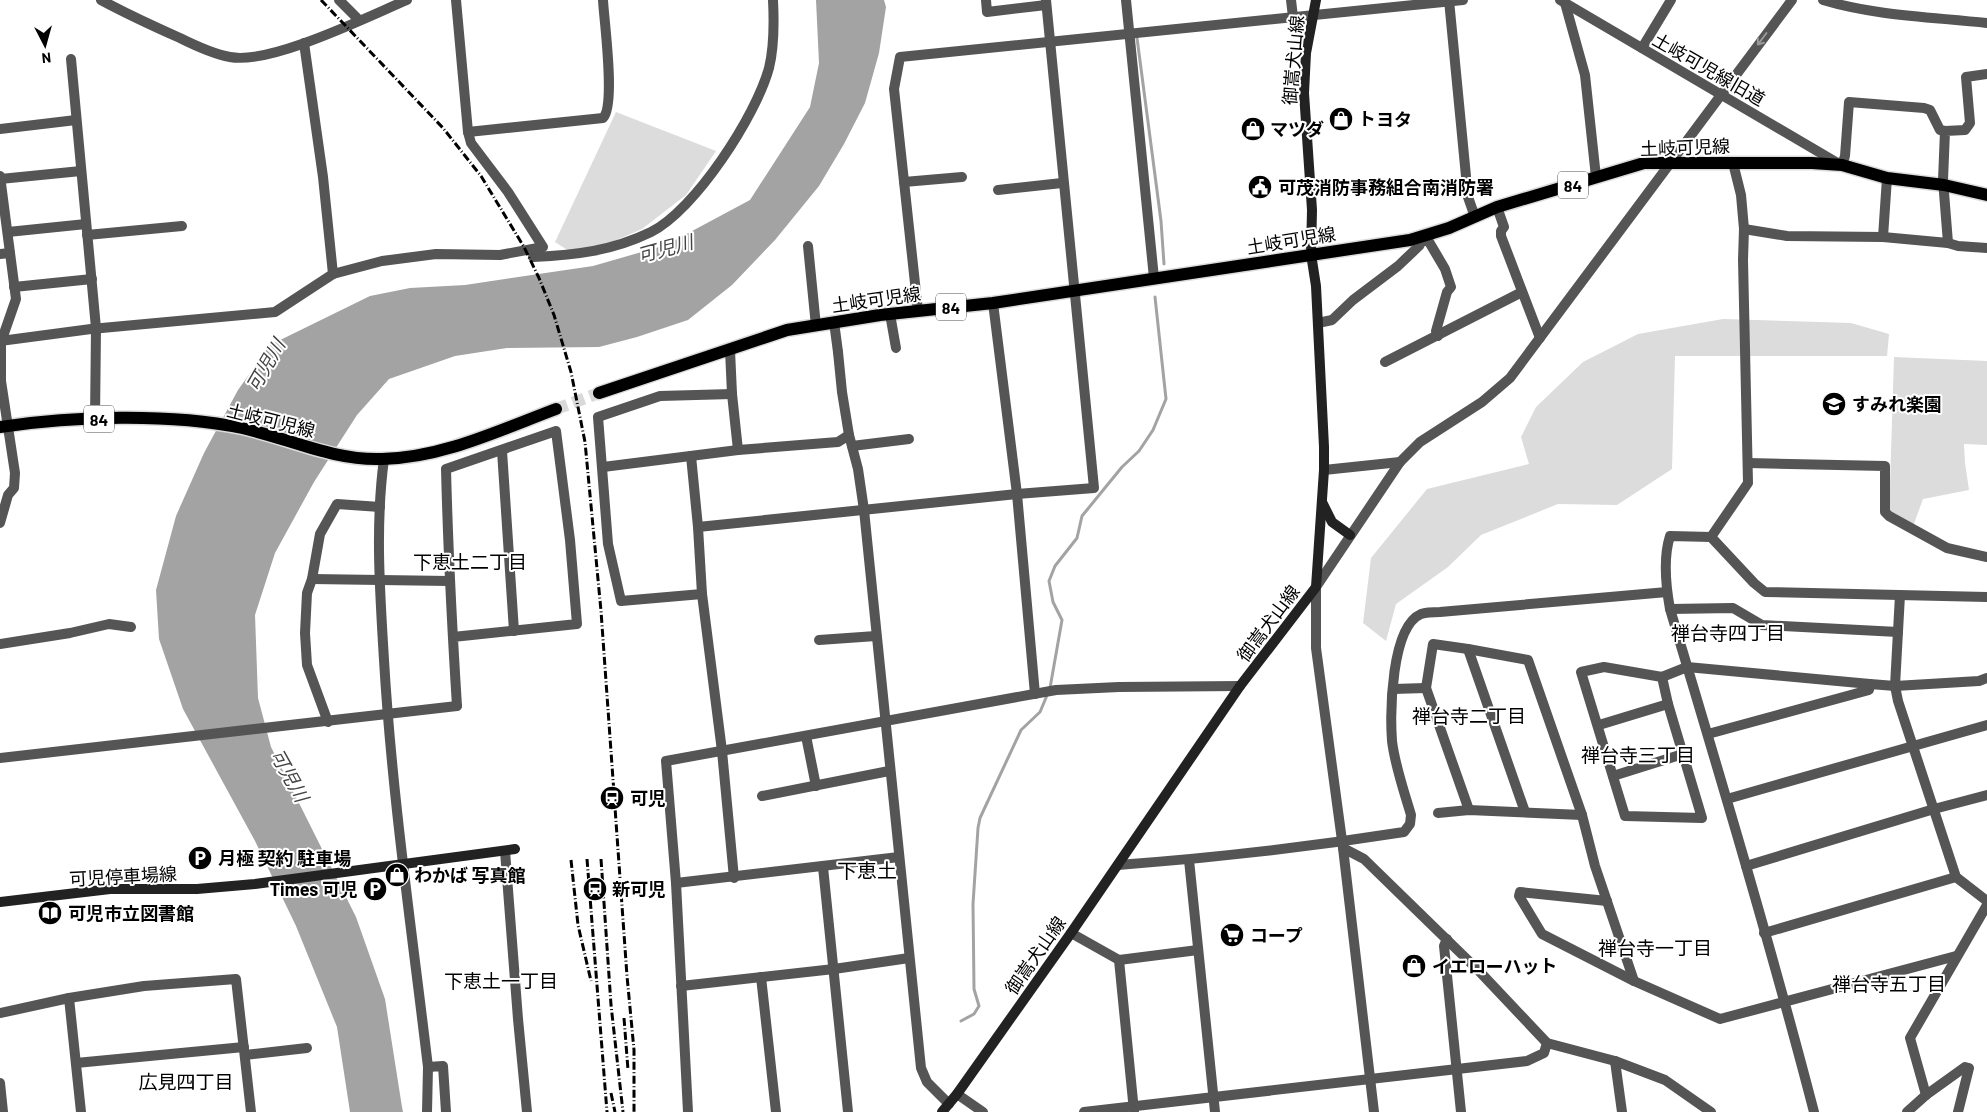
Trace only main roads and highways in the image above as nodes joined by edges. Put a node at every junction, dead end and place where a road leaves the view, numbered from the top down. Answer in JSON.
{"nodes":[{"id":1,"x":1316,"y":0,"type":"edge"},
{"id":2,"x":1987,"y":195,"type":"edge"},
{"id":3,"x":1311,"y":254,"type":"junction"},
{"id":4,"x":599,"y":393,"type":"tunnel mouth"},
{"id":5,"x":556,"y":410,"type":"tunnel mouth"},
{"id":6,"x":4,"y":427,"type":"edge"},
{"id":7,"x":1322,"y":502,"type":"junction"},
{"id":8,"x":1350,"y":535,"type":"road end"},
{"id":9,"x":510,"y":850,"type":"road end"},
{"id":10,"x":0,"y":902,"type":"edge"},
{"id":11,"x":945,"y":1108,"type":"edge"}],
"edges":[{"from":1,"to":3,"type":"main road","name":"御嵩犬山線"},
{"from":2,"to":3,"type":"main road","name":"土岐可児線","number":"84"},
{"from":3,"to":4,"type":"main road","name":"土岐可児線","number":"84"},
{"from":3,"to":7,"type":"main road","name":"御嵩犬山線"},
{"from":5,"to":6,"type":"main road","name":"土岐可児線","number":"84"},
{"from":7,"to":8,"type":"main road"},
{"from":7,"to":11,"type":"main road","name":"御嵩犬山線"},
{"from":9,"to":10,"type":"main road","name":"可児停車場線"}]}
